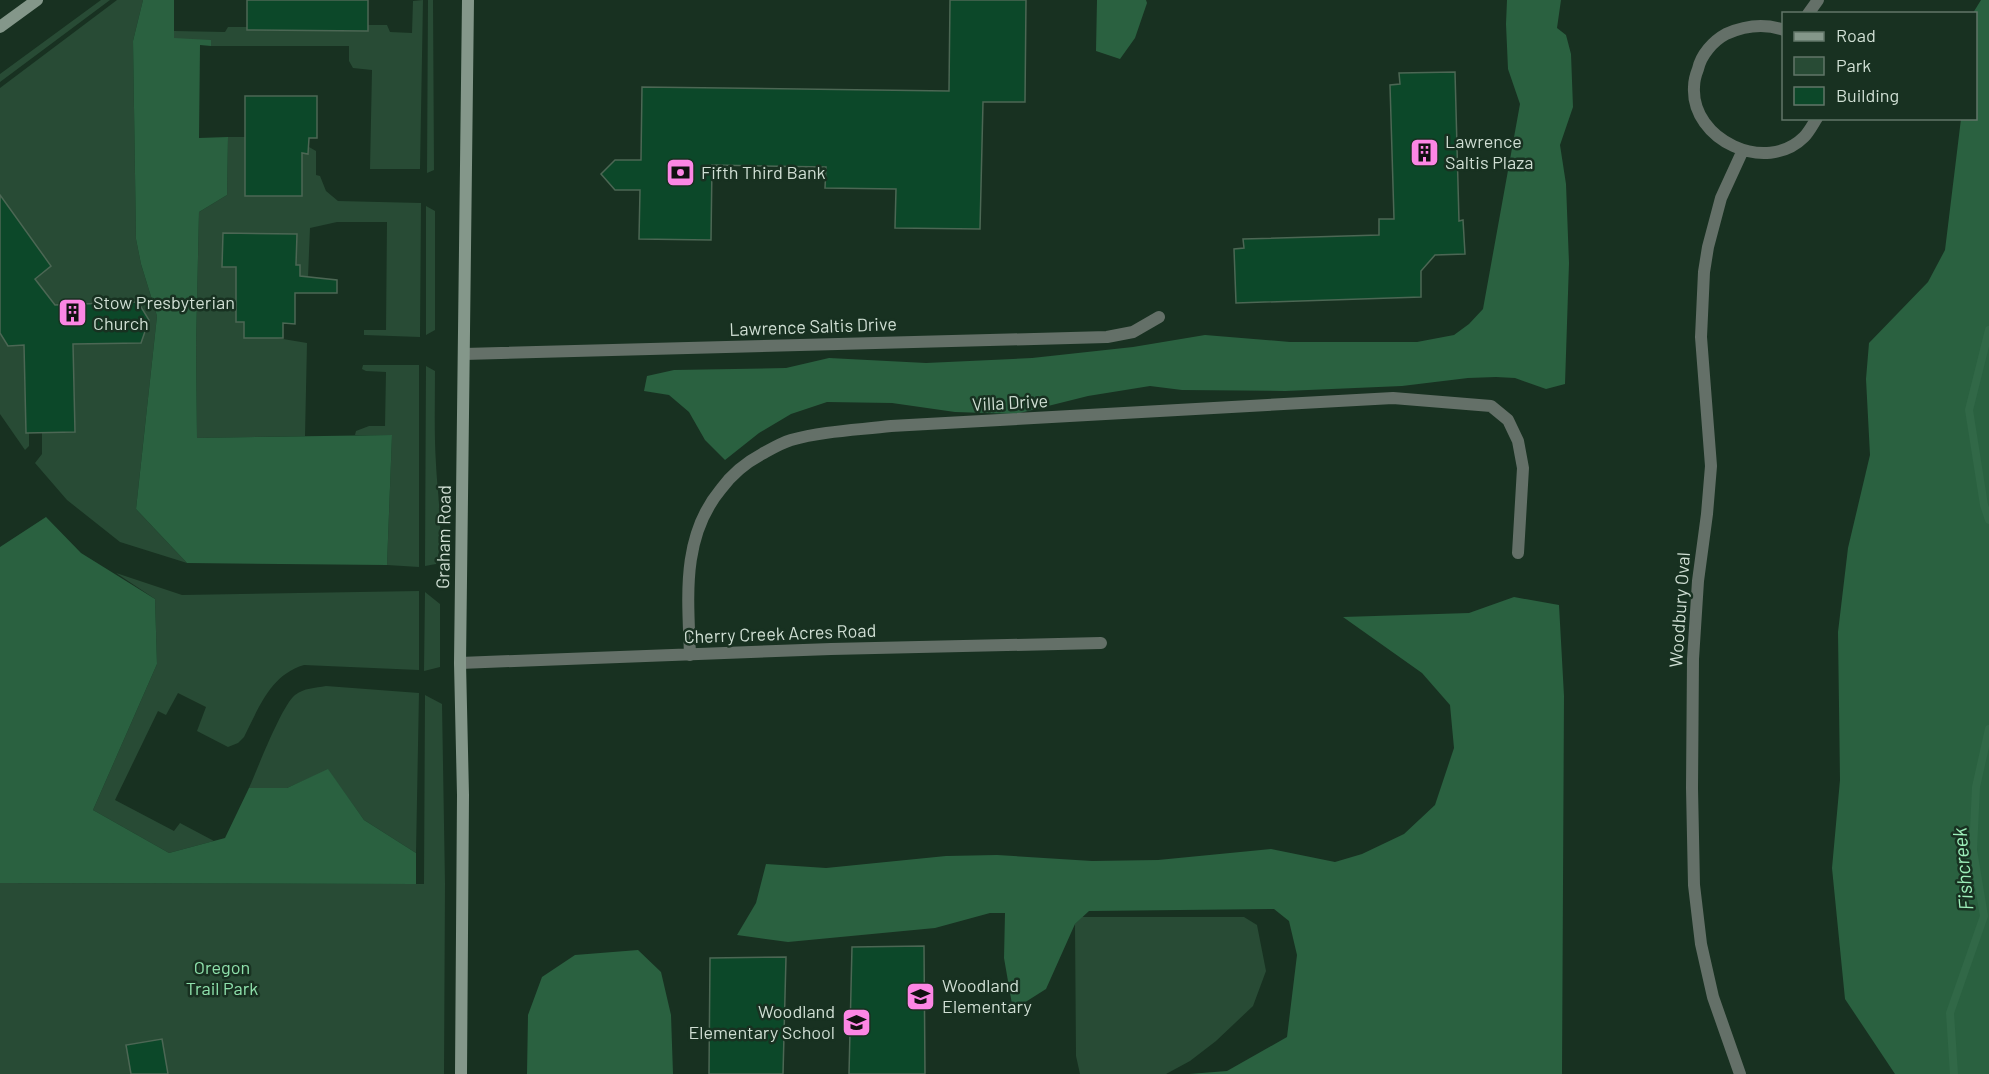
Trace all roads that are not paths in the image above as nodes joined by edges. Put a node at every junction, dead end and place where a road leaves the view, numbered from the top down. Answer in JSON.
{"nodes":[{"id":1,"x":37,"y":0,"type":"edge"},
{"id":2,"x":468,"y":0,"type":"edge"},
{"id":3,"x":0,"y":27,"type":"edge"},
{"id":4,"x":1782,"y":30,"type":"edge"},
{"id":5,"x":1816,"y":120,"type":"edge"},
{"id":6,"x":1743,"y":150,"type":"junction"},
{"id":7,"x":1159,"y":317,"type":"dead end"},
{"id":8,"x":464,"y":354,"type":"junction"},
{"id":9,"x":1518,"y":553,"type":"dead end"},
{"id":10,"x":1101,"y":643,"type":"dead end"},
{"id":11,"x":690,"y":655,"type":"junction"},
{"id":12,"x":460,"y":663,"type":"junction"},
{"id":13,"x":461,"y":1074,"type":"edge"},
{"id":14,"x":1740,"y":1074,"type":"edge"}],
"edges":[{"from":1,"to":3,"type":"main road"},
{"from":2,"to":8,"type":"main road","name":"Graham Road"},
{"from":4,"to":6,"type":"street"},
{"from":5,"to":6,"type":"street"},
{"from":6,"to":14,"type":"street","name":"Woodbury Oval"},
{"from":7,"to":8,"type":"street","name":"Lawrence Saltis Drive"},
{"from":8,"to":12,"type":"main road","name":"Graham Road"},
{"from":9,"to":11,"type":"street","name":"Villa Drive"},
{"from":10,"to":11,"type":"street","name":"Cherry Creek Acres Road"},
{"from":11,"to":12,"type":"street","name":"Cherry Creek Acres Road"},
{"from":12,"to":13,"type":"main road","name":"Graham Road"}]}
